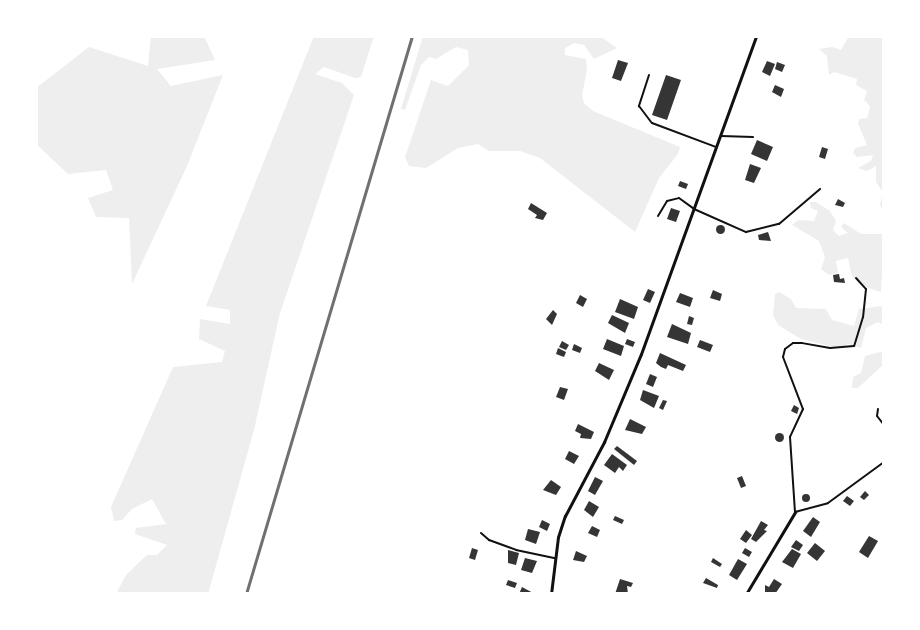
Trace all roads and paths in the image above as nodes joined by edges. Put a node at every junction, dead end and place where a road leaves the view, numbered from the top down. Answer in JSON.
{"nodes":[{"id":1,"x":756,"y":36,"type":"edge"},
{"id":2,"x":649,"y":75,"type":"dead end"},
{"id":3,"x":721,"y":136,"type":"junction"},
{"id":4,"x":753,"y":138,"type":"dead end"},
{"id":5,"x":717,"y":147,"type":"junction"},
{"id":6,"x":820,"y":190,"type":"dead end"},
{"id":7,"x":694,"y":209,"type":"junction"},
{"id":8,"x":658,"y":216,"type":"dead end"},
{"id":9,"x":856,"y":278,"type":"dead end"},
{"id":10,"x":878,"y":409,"type":"dead end"},
{"id":11,"x":884,"y":425,"type":"edge"},
{"id":12,"x":884,"y":462,"type":"edge"},
{"id":13,"x":795,"y":512,"type":"junction"},
{"id":14,"x":481,"y":533,"type":"dead end"},
{"id":15,"x":555,"y":558,"type":"junction"},
{"id":16,"x":551,"y":594,"type":"edge"},
{"id":17,"x":746,"y":594,"type":"edge"}],
"edges":[{"from":1,"to":3,"type":"street"},
{"from":2,"to":5,"type":"lane"},
{"from":3,"to":4,"type":"lane"},
{"from":3,"to":5,"type":"street"},
{"from":5,"to":7,"type":"street"},
{"from":6,"to":7,"type":"lane"},
{"from":7,"to":8,"type":"lane"},
{"from":7,"to":15,"type":"street"},
{"from":9,"to":13,"type":"lane"},
{"from":10,"to":11,"type":"lane"},
{"from":12,"to":13,"type":"lane"},
{"from":13,"to":17,"type":"street"},
{"from":14,"to":15,"type":"lane"},
{"from":15,"to":16,"type":"street"}]}
